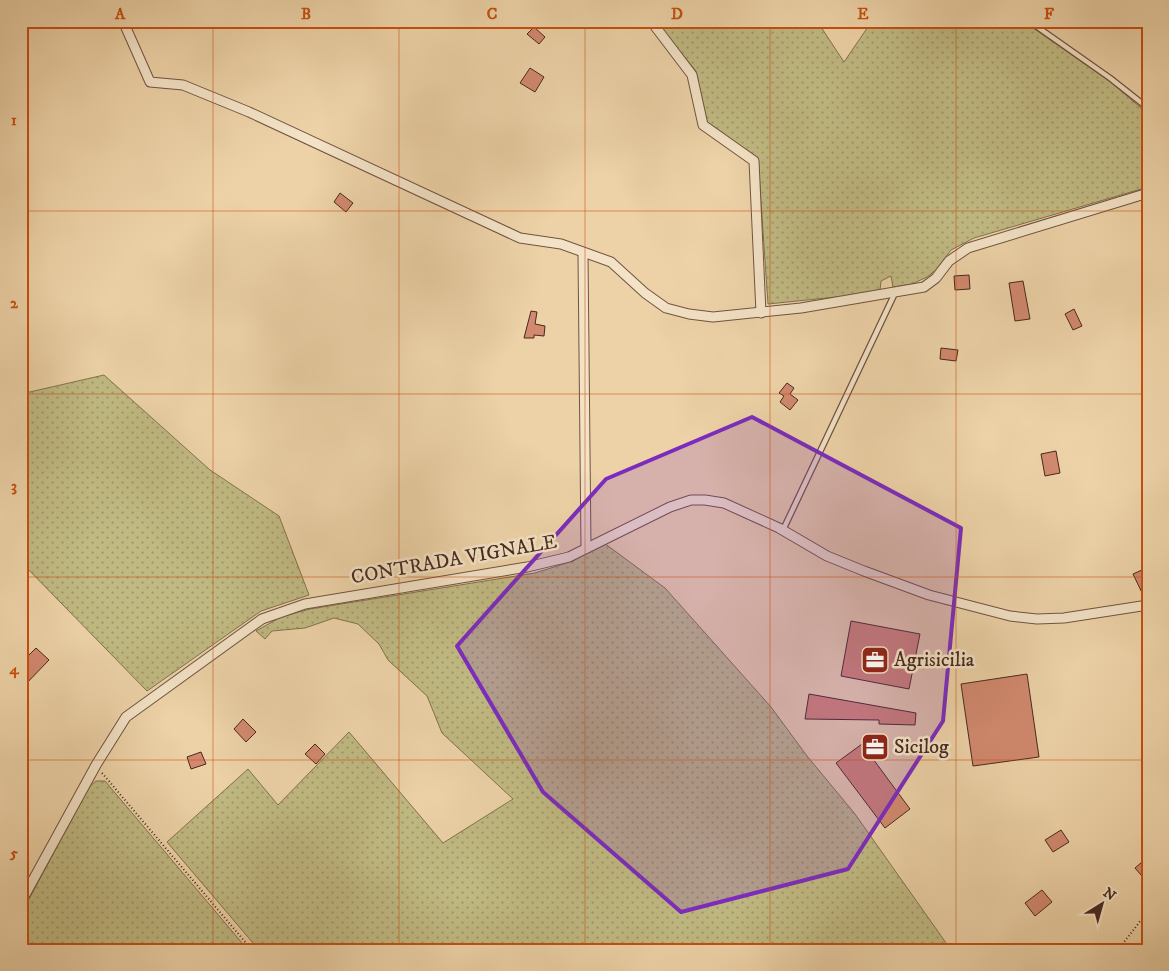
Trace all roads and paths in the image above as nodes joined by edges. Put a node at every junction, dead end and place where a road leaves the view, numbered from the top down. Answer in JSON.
{"nodes":[{"id":1,"x":123,"y":21,"type":"edge"},
{"id":2,"x":651,"y":21,"type":"edge"},
{"id":3,"x":1030,"y":21,"type":"edge"},
{"id":4,"x":1148,"y":108,"type":"edge"},
{"id":5,"x":1148,"y":193,"type":"edge"},
{"id":6,"x":583,"y":254,"type":"junction"},
{"id":7,"x":896,"y":292,"type":"junction"},
{"id":8,"x":762,"y":313,"type":"junction"},
{"id":9,"x":783,"y":530,"type":"junction"},
{"id":10,"x":586,"y":548,"type":"junction"},
{"id":11,"x":1148,"y":605,"type":"edge"},
{"id":12,"x":96,"y":765,"type":"junction"},
{"id":13,"x":21,"y":902,"type":"edge"},
{"id":14,"x":1148,"y":910,"type":"edge"},
{"id":15,"x":252,"y":950,"type":"edge"},
{"id":16,"x":1118,"y":950,"type":"edge"}],
"edges":[{"from":1,"to":6,"type":"street"},
{"from":2,"to":8,"type":"street"},
{"from":3,"to":4,"type":"lane"},
{"from":5,"to":7,"type":"street"},
{"from":6,"to":8,"type":"street"},
{"from":6,"to":10,"type":"street"},
{"from":7,"to":8,"type":"street"},
{"from":7,"to":9,"type":"lane"},
{"from":9,"to":10,"type":"street","name":"CONTRADA VIGNALE"},
{"from":9,"to":11,"type":"street","name":"CONTRADA VIGNALE"},
{"from":10,"to":12,"type":"street","name":"CONTRADA VIGNALE"},
{"from":12,"to":13,"type":"street","name":"CONTRADA VIGNALE"},
{"from":12,"to":15,"type":"path"},
{"from":14,"to":16,"type":"path"}]}
